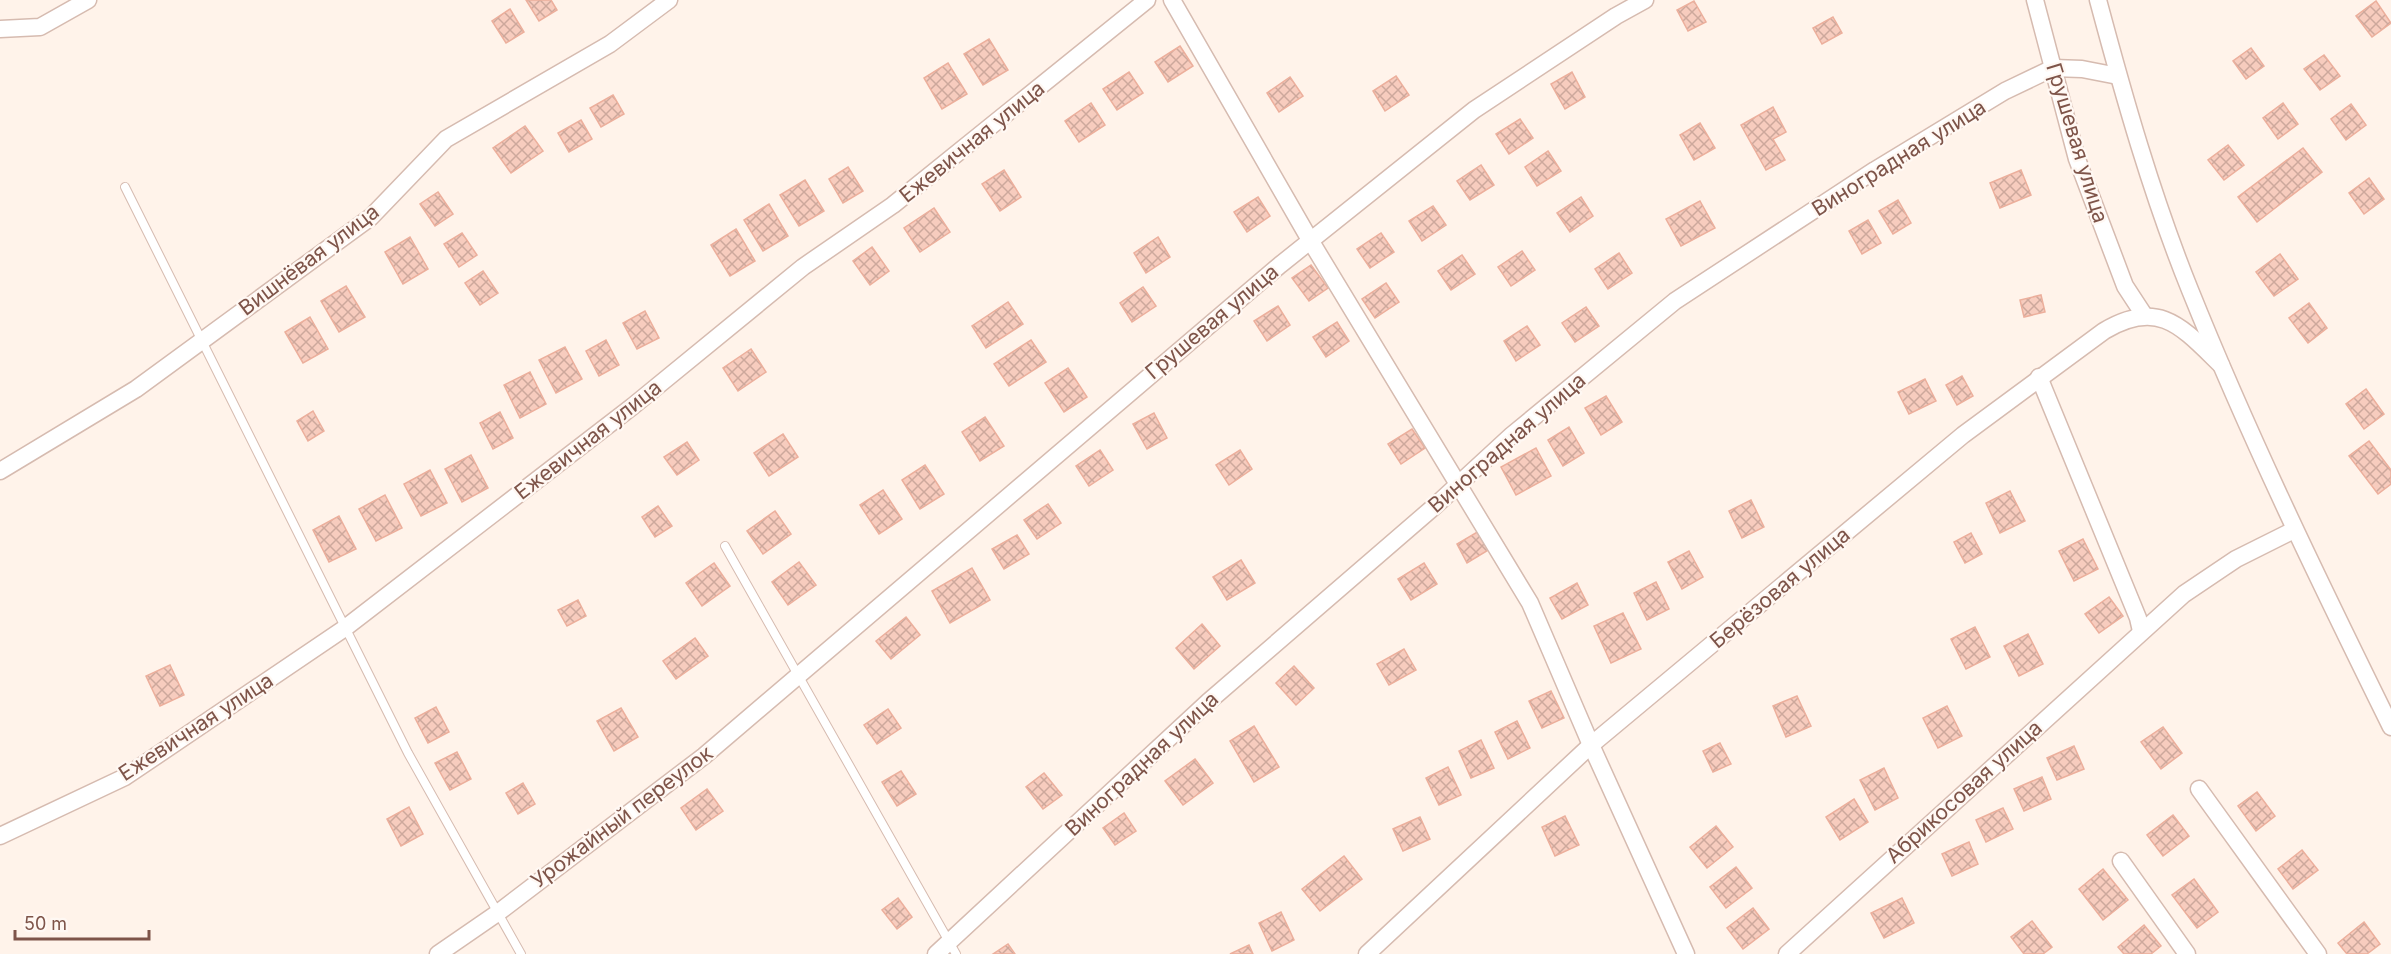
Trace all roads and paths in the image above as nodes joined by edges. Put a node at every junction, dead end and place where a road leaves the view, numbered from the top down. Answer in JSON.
{"nodes":[{"id":1,"x":88,"y":0,"type":"edge"},
{"id":2,"x":669,"y":0,"type":"edge"},
{"id":3,"x":1147,"y":0,"type":"edge"},
{"id":4,"x":1172,"y":0,"type":"edge"},
{"id":5,"x":1645,"y":0,"type":"edge"},
{"id":6,"x":2035,"y":0,"type":"edge"},
{"id":7,"x":2098,"y":0,"type":"edge"},
{"id":8,"x":0,"y":29,"type":"edge"},
{"id":9,"x":2053,"y":68,"type":"junction"},
{"id":10,"x":2118,"y":76,"type":"junction"},
{"id":11,"x":125,"y":187,"type":"dead end"},
{"id":12,"x":1310,"y":240,"type":"junction"},
{"id":13,"x":2144,"y":315,"type":"junction"},
{"id":14,"x":201,"y":341,"type":"junction"},
{"id":15,"x":2222,"y":365,"type":"junction"},
{"id":16,"x":2039,"y":377,"type":"junction"},
{"id":17,"x":0,"y":471,"type":"edge"},
{"id":18,"x":1459,"y":485,"type":"junction"},
{"id":19,"x":2294,"y":530,"type":"junction"},
{"id":20,"x":725,"y":546,"type":"dead end"},
{"id":21,"x":345,"y":628,"type":"junction"},
{"id":22,"x":2141,"y":631,"type":"junction"},
{"id":23,"x":799,"y":674,"type":"junction"},
{"id":24,"x":2391,"y":727,"type":"edge"},
{"id":25,"x":1591,"y":745,"type":"junction"},
{"id":26,"x":2199,"y":789,"type":"dead end"},
{"id":27,"x":0,"y":836,"type":"edge"},
{"id":28,"x":2121,"y":861,"type":"dead end"},
{"id":29,"x":499,"y":912,"type":"junction"},
{"id":30,"x":953,"y":948,"type":"edge"},
{"id":31,"x":438,"y":954,"type":"edge"},
{"id":32,"x":521,"y":954,"type":"edge"},
{"id":33,"x":936,"y":954,"type":"edge"},
{"id":34,"x":1367,"y":954,"type":"edge"},
{"id":35,"x":1686,"y":954,"type":"edge"},
{"id":36,"x":1786,"y":954,"type":"edge"},
{"id":37,"x":2187,"y":954,"type":"edge"},
{"id":38,"x":2318,"y":954,"type":"edge"}],
"edges":[{"from":1,"to":8,"type":"street"},
{"from":2,"to":14,"type":"street","name":"Вишнёвая улица"},
{"from":3,"to":21,"type":"street","name":"Ежевичная улица"},
{"from":4,"to":12,"type":"street"},
{"from":5,"to":12,"type":"street","name":"Грушевая улица"},
{"from":6,"to":9,"type":"street","name":"Грушевая улица"},
{"from":7,"to":10,"type":"street"},
{"from":9,"to":10,"type":"street","name":"Виноградная улица"},
{"from":9,"to":13,"type":"street","name":"Грушевая улица"},
{"from":9,"to":18,"type":"street","name":"Виноградная улица"},
{"from":10,"to":15,"type":"street"},
{"from":11,"to":14,"type":"lane"},
{"from":12,"to":18,"type":"street"},
{"from":12,"to":23,"type":"street","name":"Грушевая улица"},
{"from":13,"to":15,"type":"street"},
{"from":13,"to":16,"type":"street","name":"Берёзовая улица"},
{"from":14,"to":17,"type":"street","name":"Вишнёвая улица"},
{"from":14,"to":21,"type":"lane"},
{"from":15,"to":19,"type":"street"},
{"from":16,"to":22,"type":"street"},
{"from":16,"to":25,"type":"street","name":"Берёзовая улица"},
{"from":18,"to":25,"type":"street"},
{"from":18,"to":30,"type":"street","name":"Виноградная улица"},
{"from":19,"to":22,"type":"street","name":"Абрикосовая улица"},
{"from":19,"to":24,"type":"street"},
{"from":20,"to":23,"type":"lane"},
{"from":21,"to":27,"type":"street","name":"Ежевичная улица"},
{"from":21,"to":29,"type":"lane"},
{"from":22,"to":36,"type":"street","name":"Абрикосовая улица"},
{"from":23,"to":29,"type":"street","name":"Урожайный переулок"},
{"from":23,"to":30,"type":"lane"},
{"from":25,"to":34,"type":"street","name":"Берёзовая улица"},
{"from":25,"to":35,"type":"street"},
{"from":26,"to":38,"type":"street"},
{"from":28,"to":37,"type":"street"},
{"from":29,"to":31,"type":"street","name":"Урожайный переулок"},
{"from":29,"to":32,"type":"lane"},
{"from":30,"to":33,"type":"street","name":"Виноградная улица"}]}
